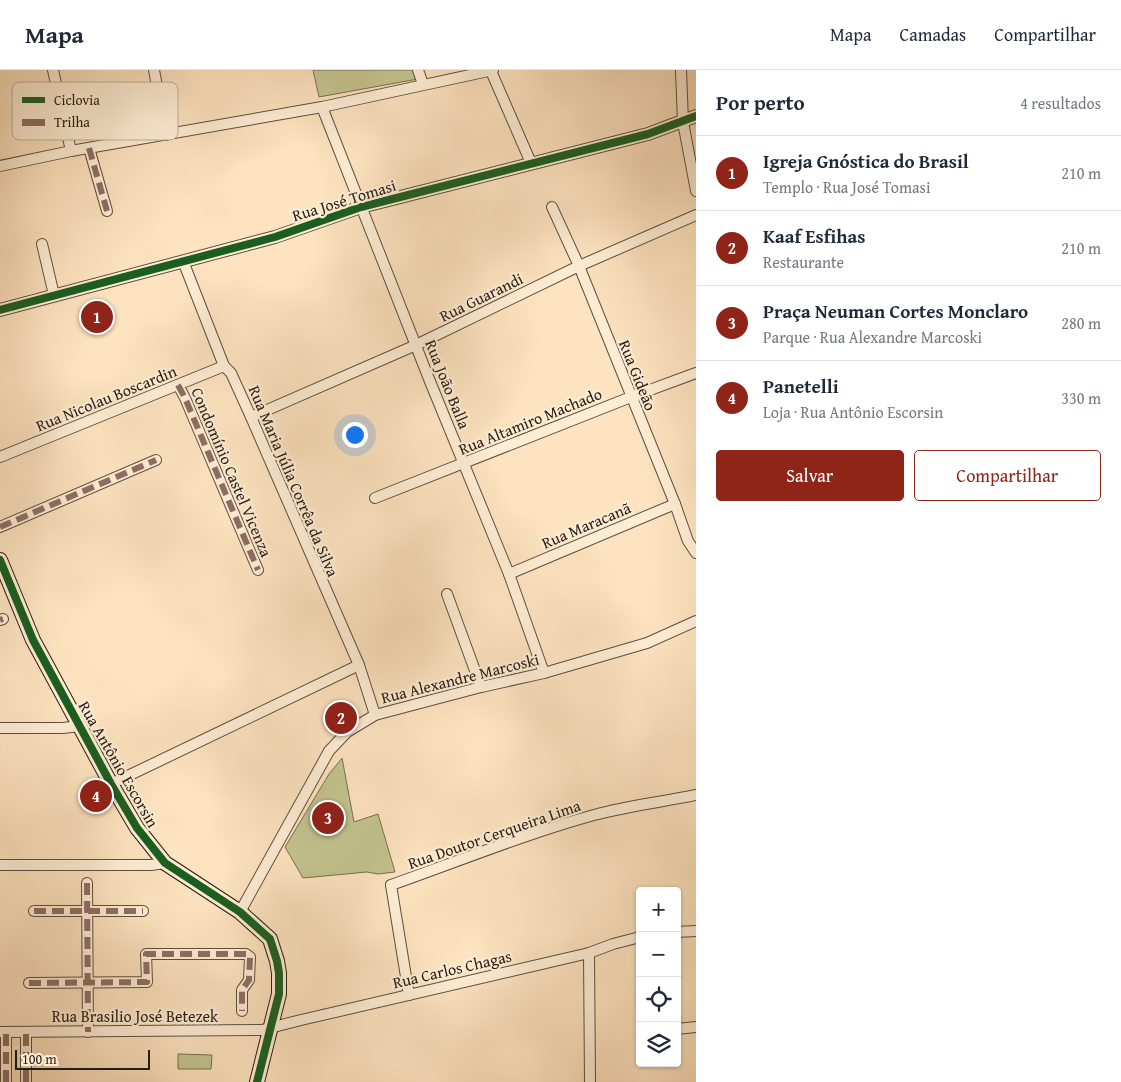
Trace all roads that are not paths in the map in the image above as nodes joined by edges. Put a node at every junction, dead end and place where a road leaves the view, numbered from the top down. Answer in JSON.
{"nodes":[{"id":1,"x":418,"y":70,"type":"edge"},
{"id":2,"x":492,"y":70,"type":"edge"},
{"id":3,"x":681,"y":70,"type":"edge"},
{"id":4,"x":423,"y":84,"type":"junction"},
{"id":5,"x":322,"y":106,"type":"junction"},
{"id":6,"x":696,"y":116,"type":"edge"},
{"id":7,"x":683,"y":122,"type":"junction"},
{"id":8,"x":178,"y":133,"type":"edge"},
{"id":9,"x":69,"y":140,"type":"edge"},
{"id":10,"x":136,"y":140,"type":"edge"},
{"id":11,"x":89,"y":148,"type":"junction"},
{"id":12,"x":71,"y":151,"type":"junction"},
{"id":13,"x":531,"y":163,"type":"junction"},
{"id":14,"x":0,"y":166,"type":"edge"},
{"id":15,"x":696,"y":191,"type":"edge"},
{"id":16,"x":361,"y":207,"type":"junction"},
{"id":17,"x":552,"y":207,"type":"dead end"},
{"id":18,"x":107,"y":211,"type":"dead end"},
{"id":19,"x":696,"y":215,"type":"edge"},
{"id":20,"x":42,"y":244,"type":"dead end"},
{"id":21,"x":183,"y":262,"type":"junction"},
{"id":22,"x":579,"y":266,"type":"junction"},
{"id":23,"x":54,"y":295,"type":"junction"},
{"id":24,"x":0,"y":310,"type":"edge"},
{"id":25,"x":416,"y":345,"type":"junction"},
{"id":26,"x":224,"y":366,"type":"junction"},
{"id":27,"x":696,"y":373,"type":"edge"},
{"id":28,"x":178,"y":385,"type":"junction"},
{"id":29,"x":631,"y":397,"type":"junction"},
{"id":30,"x":251,"y":417,"type":"junction"},
{"id":31,"x":0,"y":456,"type":"edge"},
{"id":32,"x":156,"y":460,"type":"dead end"},
{"id":33,"x":465,"y":464,"type":"junction"},
{"id":34,"x":375,"y":498,"type":"dead end"},
{"id":35,"x":675,"y":504,"type":"junction"},
{"id":36,"x":0,"y":527,"type":"edge"},
{"id":37,"x":696,"y":553,"type":"edge"},
{"id":38,"x":0,"y":560,"type":"edge"},
{"id":39,"x":258,"y":570,"type":"dead end"},
{"id":40,"x":509,"y":574,"type":"junction"},
{"id":41,"x":447,"y":594,"type":"dead end"},
{"id":42,"x":696,"y":621,"type":"edge"},
{"id":43,"x":359,"y":665,"type":"junction"},
{"id":44,"x":544,"y":673,"type":"junction"},
{"id":45,"x":481,"y":687,"type":"junction"},
{"id":46,"x":375,"y":715,"type":"junction"},
{"id":47,"x":80,"y":726,"type":"junction"},
{"id":48,"x":0,"y":728,"type":"edge"},
{"id":49,"x":111,"y":784,"type":"junction"},
{"id":50,"x":696,"y":796,"type":"edge"},
{"id":51,"x":165,"y":863,"type":"junction"},
{"id":52,"x":0,"y":865,"type":"edge"},
{"id":53,"x":86,"y":883,"type":"dead end"},
{"id":54,"x":34,"y":911,"type":"dead end"},
{"id":55,"x":87,"y":911,"type":"junction"},
{"id":56,"x":143,"y":911,"type":"dead end"},
{"id":57,"x":240,"y":912,"type":"junction"},
{"id":58,"x":696,"y":931,"type":"edge"},
{"id":59,"x":681,"y":932,"type":"edge"},
{"id":60,"x":636,"y":938,"type":"edge"},
{"id":61,"x":589,"y":953,"type":"junction"},
{"id":62,"x":29,"y":982,"type":"dead end"},
{"id":63,"x":88,"y":984,"type":"junction"},
{"id":64,"x":409,"y":995,"type":"junction"},
{"id":65,"x":242,"y":1011,"type":"dead end"},
{"id":66,"x":696,"y":1027,"type":"edge"},
{"id":67,"x":271,"y":1028,"type":"junction"},
{"id":68,"x":681,"y":1029,"type":"edge"},
{"id":69,"x":3,"y":1032,"type":"edge"},
{"id":70,"x":26,"y":1032,"type":"junction"},
{"id":71,"x":88,"y":1032,"type":"junction"},
{"id":72,"x":6,"y":1082,"type":"edge"},
{"id":73,"x":26,"y":1082,"type":"edge"},
{"id":74,"x":257,"y":1082,"type":"edge"},
{"id":75,"x":590,"y":1082,"type":"edge"}],
"edges":[{"from":1,"to":4,"type":"street"},
{"from":2,"to":4,"type":"street"},
{"from":2,"to":13,"type":"street"},
{"from":3,"to":7,"type":"street"},
{"from":4,"to":5,"type":"street"},
{"from":5,"to":8,"type":"street"},
{"from":5,"to":16,"type":"street","name":"Rua João Balla"},
{"from":6,"to":7,"type":"street","name":"Rua José Tomasi"},
{"from":7,"to":13,"type":"street","name":"Rua José Tomasi"},
{"from":7,"to":15,"type":"street"},
{"from":9,"to":12,"type":"street"},
{"from":10,"to":11,"type":"street"},
{"from":11,"to":12,"type":"street"},
{"from":11,"to":18,"type":"street"},
{"from":12,"to":14,"type":"street"},
{"from":13,"to":16,"type":"street","name":"Rua José Tomasi"},
{"from":16,"to":21,"type":"street","name":"Rua José Tomasi"},
{"from":16,"to":25,"type":"street","name":"Rua João Balla"},
{"from":17,"to":22,"type":"street","name":"Rua Gideão"},
{"from":19,"to":22,"type":"street","name":"Rua Guarandi"},
{"from":20,"to":23,"type":"street"},
{"from":21,"to":23,"type":"street","name":"Rua José Tomasi"},
{"from":21,"to":26,"type":"street","name":"Rua Maria Júlia Corrêa da Silva"},
{"from":22,"to":25,"type":"street","name":"Rua Guarandi"},
{"from":22,"to":29,"type":"street","name":"Rua Gideão"},
{"from":23,"to":24,"type":"street","name":"Rua José Tomasi"},
{"from":25,"to":30,"type":"street","name":"Rua Guarandi"},
{"from":25,"to":33,"type":"street","name":"Rua João Balla"},
{"from":26,"to":28,"type":"street","name":"Rua Nicolau Boscardin"},
{"from":26,"to":30,"type":"street","name":"Rua Maria Júlia Corrêa da Silva"},
{"from":27,"to":29,"type":"street","name":"Rua Altamiro Machado"},
{"from":28,"to":31,"type":"street","name":"Rua Nicolau Boscardin"},
{"from":28,"to":39,"type":"street","name":"Condomínio Castel Vicenza"},
{"from":29,"to":33,"type":"street","name":"Rua Altamiro Machado"},
{"from":29,"to":35,"type":"street","name":"Rua Gideão"},
{"from":30,"to":43,"type":"street","name":"Rua Maria Júlia Corrêa da Silva"},
{"from":32,"to":36,"type":"street"},
{"from":33,"to":34,"type":"street","name":"Rua Altamiro Machado"},
{"from":33,"to":40,"type":"street","name":"Rua João Balla"},
{"from":35,"to":37,"type":"street","name":"Rua Gideão"},
{"from":35,"to":40,"type":"street","name":"Rua Maracanã"},
{"from":38,"to":47,"type":"main road","name":"Rua Antônio Escorsin"},
{"from":40,"to":44,"type":"street","name":"Rua João Balla"},
{"from":41,"to":45,"type":"street"},
{"from":42,"to":44,"type":"street","name":"Rua Alexandre Marcoski"},
{"from":43,"to":46,"type":"street","name":"Rua Maria Júlia Corrêa da Silva"},
{"from":43,"to":49,"type":"street"},
{"from":44,"to":45,"type":"street","name":"Rua Alexandre Marcoski"},
{"from":45,"to":46,"type":"street","name":"Rua Alexandre Marcoski"},
{"from":46,"to":57,"type":"street","name":"Rua Alexandre Marcoski"},
{"from":47,"to":48,"type":"street"},
{"from":47,"to":49,"type":"main road","name":"Rua Antônio Escorsin"},
{"from":49,"to":51,"type":"main road","name":"Rua Antônio Escorsin"},
{"from":50,"to":64,"type":"street","name":"Rua Doutor Cerqueira Lima"},
{"from":51,"to":52,"type":"street"},
{"from":51,"to":57,"type":"main road","name":"Rua Antônio Escorsin"},
{"from":53,"to":55,"type":"street"},
{"from":54,"to":55,"type":"street"},
{"from":55,"to":56,"type":"street"},
{"from":55,"to":63,"type":"street"},
{"from":57,"to":67,"type":"main road","name":"Rua Antônio Escorsin"},
{"from":58,"to":59,"type":"street"},
{"from":60,"to":61,"type":"street","name":"Rua Carlos Chagas"},
{"from":61,"to":64,"type":"street","name":"Rua Carlos Chagas"},
{"from":61,"to":75,"type":"street"},
{"from":62,"to":63,"type":"street"},
{"from":63,"to":65,"type":"street"},
{"from":63,"to":71,"type":"street"},
{"from":64,"to":67,"type":"street","name":"Rua Carlos Chagas"},
{"from":66,"to":68,"type":"street"},
{"from":67,"to":71,"type":"street","name":"Rua Brasilio José Betezek"},
{"from":67,"to":74,"type":"main road","name":"Rua Antônio Escorsin"},
{"from":69,"to":70,"type":"street","name":"Rua Brasilio José Betezek"},
{"from":69,"to":72,"type":"street"},
{"from":70,"to":71,"type":"street","name":"Rua Brasilio José Betezek"},
{"from":70,"to":73,"type":"street"}]}
